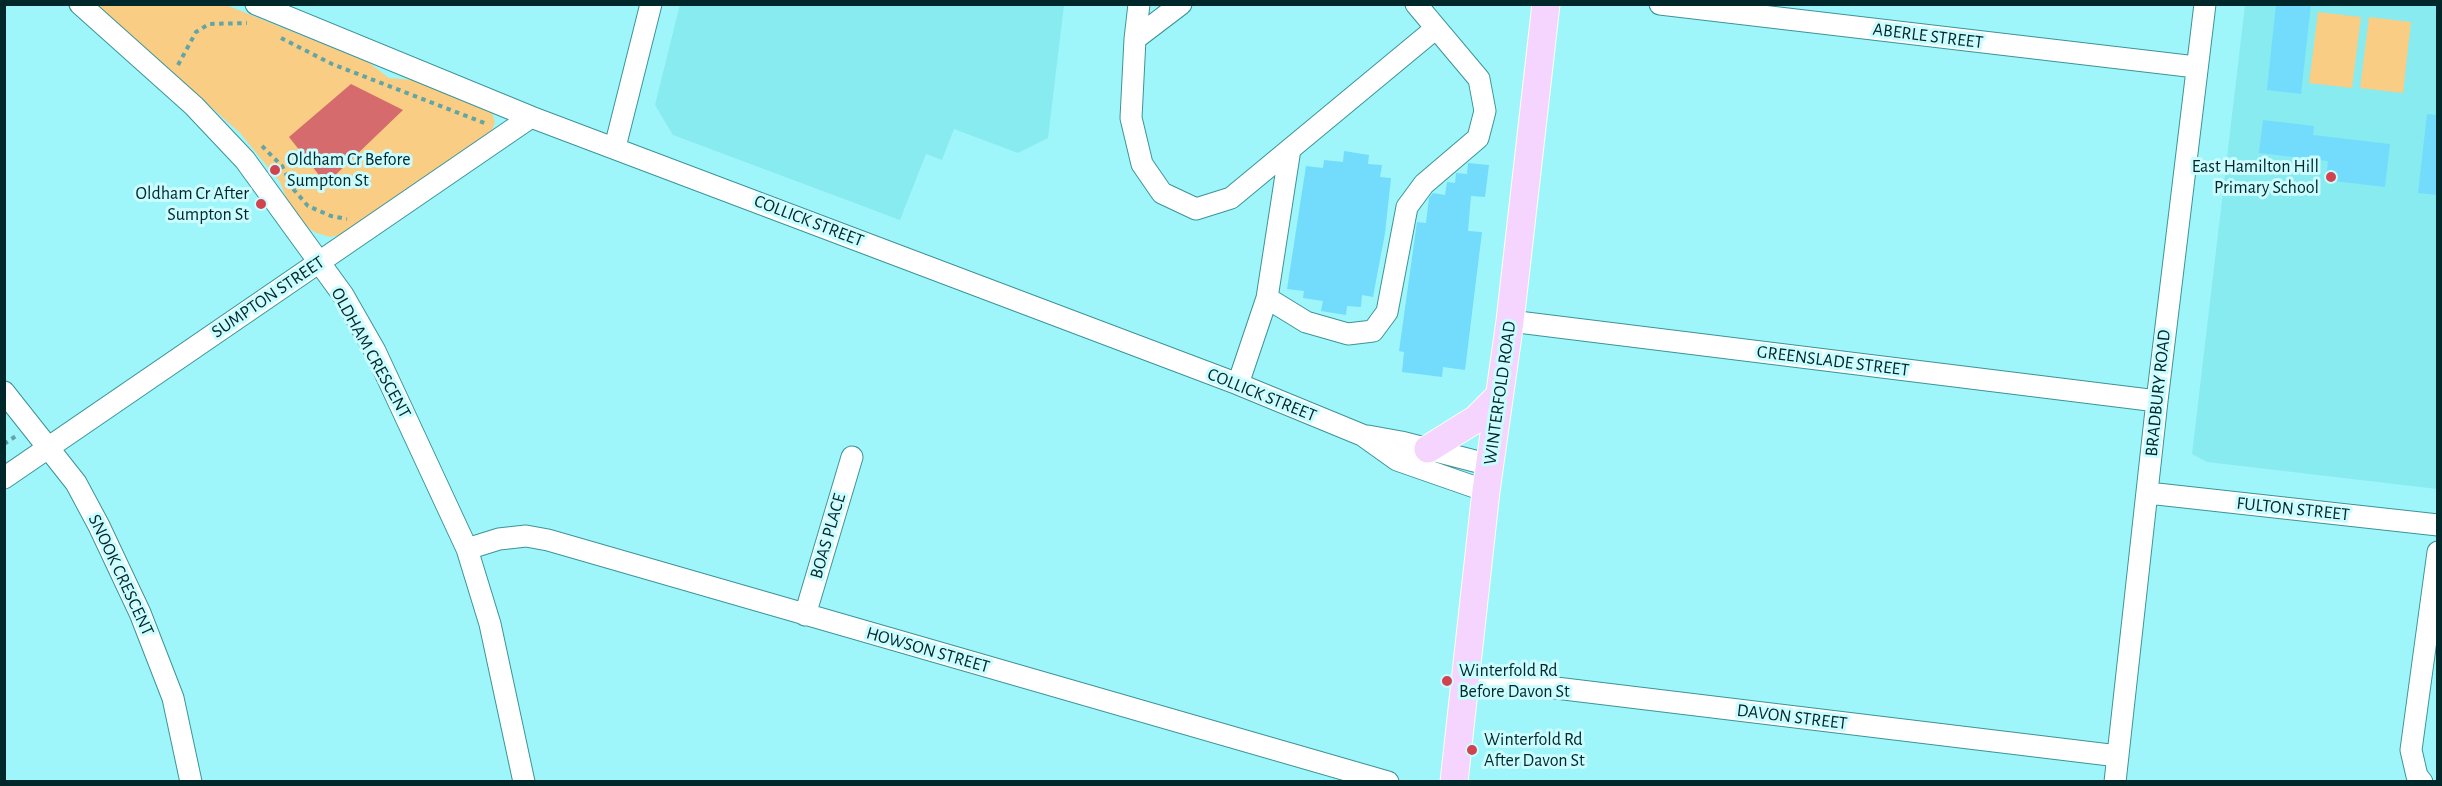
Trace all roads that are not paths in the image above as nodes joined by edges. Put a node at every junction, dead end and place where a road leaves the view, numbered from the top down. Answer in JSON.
{"nodes":[{"id":1,"x":80,"y":4,"type":"edge"},
{"id":2,"x":651,"y":4,"type":"edge"},
{"id":3,"x":1139,"y":4,"type":"edge"},
{"id":4,"x":1180,"y":4,"type":"edge"},
{"id":5,"x":1416,"y":4,"type":"edge"},
{"id":6,"x":1546,"y":4,"type":"edge"},
{"id":7,"x":1660,"y":4,"type":"edge"},
{"id":8,"x":2205,"y":4,"type":"edge"},
{"id":9,"x":265,"y":11,"type":"edge"},
{"id":10,"x":1435,"y":29,"type":"junction"},
{"id":11,"x":1135,"y":39,"type":"junction"},
{"id":12,"x":2196,"y":67,"type":"junction"},
{"id":13,"x":531,"y":117,"type":"junction"},
{"id":14,"x":615,"y":147,"type":"junction"},
{"id":15,"x":1290,"y":149,"type":"junction"},
{"id":16,"x":318,"y":262,"type":"junction"},
{"id":17,"x":1267,"y":298,"type":"junction"},
{"id":18,"x":1509,"y":321,"type":"junction"},
{"id":19,"x":1238,"y":384,"type":"junction"},
{"id":20,"x":4,"y":392,"type":"edge"},
{"id":21,"x":1499,"y":396,"type":"junction"},
{"id":22,"x":2157,"y":401,"type":"junction"},
{"id":23,"x":1362,"y":435,"type":"junction"},
{"id":24,"x":48,"y":448,"type":"junction"},
{"id":25,"x":1428,"y":449,"type":"junction"},
{"id":26,"x":852,"y":457,"type":"dead end"},
{"id":27,"x":4,"y":478,"type":"edge"},
{"id":28,"x":1488,"y":478,"type":"junction"},
{"id":29,"x":2148,"y":493,"type":"junction"},
{"id":30,"x":2438,"y":525,"type":"edge"},
{"id":31,"x":467,"y":549,"type":"junction"},
{"id":32,"x":2438,"y":552,"type":"edge"},
{"id":33,"x":805,"y":615,"type":"junction"},
{"id":34,"x":1466,"y":677,"type":"junction"},
{"id":35,"x":2118,"y":756,"type":"junction"},
{"id":36,"x":191,"y":782,"type":"edge"},
{"id":37,"x":524,"y":782,"type":"edge"},
{"id":38,"x":1388,"y":782,"type":"edge"},
{"id":39,"x":1454,"y":782,"type":"edge"},
{"id":40,"x":2115,"y":782,"type":"edge"},
{"id":41,"x":2422,"y":782,"type":"edge"}],
"edges":[{"from":1,"to":16,"type":"street","name":"OLDHAM CRESCENT"},
{"from":2,"to":14,"type":"street"},
{"from":3,"to":11,"type":"street"},
{"from":4,"to":11,"type":"street"},
{"from":5,"to":10,"type":"street"},
{"from":6,"to":18,"type":"main road","name":"WINTERFOLD ROAD"},
{"from":7,"to":12,"type":"street","name":"ABERLE STREET"},
{"from":8,"to":12,"type":"street","name":"BRADBURY ROAD"},
{"from":9,"to":13,"type":"street","name":"COLLICK STREET"},
{"from":10,"to":15,"type":"street"},
{"from":10,"to":17,"type":"street"},
{"from":11,"to":15,"type":"street"},
{"from":12,"to":22,"type":"street","name":"BRADBURY ROAD"},
{"from":13,"to":14,"type":"street","name":"COLLICK STREET"},
{"from":13,"to":16,"type":"street","name":"SUMPTON STREET"},
{"from":14,"to":19,"type":"street","name":"COLLICK STREET"},
{"from":15,"to":17,"type":"street"},
{"from":16,"to":24,"type":"street","name":"SUMPTON STREET"},
{"from":16,"to":31,"type":"street","name":"OLDHAM CRESCENT"},
{"from":17,"to":19,"type":"street"},
{"from":18,"to":21,"type":"main road","name":"WINTERFOLD ROAD"},
{"from":18,"to":22,"type":"street","name":"GREENSLADE STREET"},
{"from":19,"to":23,"type":"street","name":"COLLICK STREET"},
{"from":20,"to":24,"type":"street","name":"SNOOK CRESCENT"},
{"from":21,"to":25,"type":"main road"},
{"from":21,"to":28,"type":"main road","name":"WINTERFOLD ROAD"},
{"from":22,"to":29,"type":"street","name":"BRADBURY ROAD"},
{"from":23,"to":25,"type":"street","name":"COLLICK STREET"},
{"from":23,"to":28,"type":"street","name":"COLLICK STREET"},
{"from":24,"to":27,"type":"street","name":"SUMPTON STREET"},
{"from":24,"to":36,"type":"street","name":"SNOOK CRESCENT"},
{"from":25,"to":28,"type":"street","name":"COLLICK STREET"},
{"from":26,"to":33,"type":"street","name":"BOAS PLACE"},
{"from":28,"to":34,"type":"main road","name":"WINTERFOLD ROAD"},
{"from":29,"to":30,"type":"street","name":"FULTON STREET"},
{"from":29,"to":35,"type":"street","name":"BRADBURY ROAD"},
{"from":31,"to":33,"type":"street","name":"HOWSON STREET"},
{"from":31,"to":37,"type":"street","name":"OLDHAM CRESCENT"},
{"from":32,"to":41,"type":"street"},
{"from":33,"to":38,"type":"street","name":"HOWSON STREET"},
{"from":34,"to":35,"type":"street","name":"DAVON STREET"},
{"from":34,"to":39,"type":"main road","name":"WINTERFOLD ROAD"},
{"from":35,"to":40,"type":"street","name":"BRADBURY ROAD"}]}
